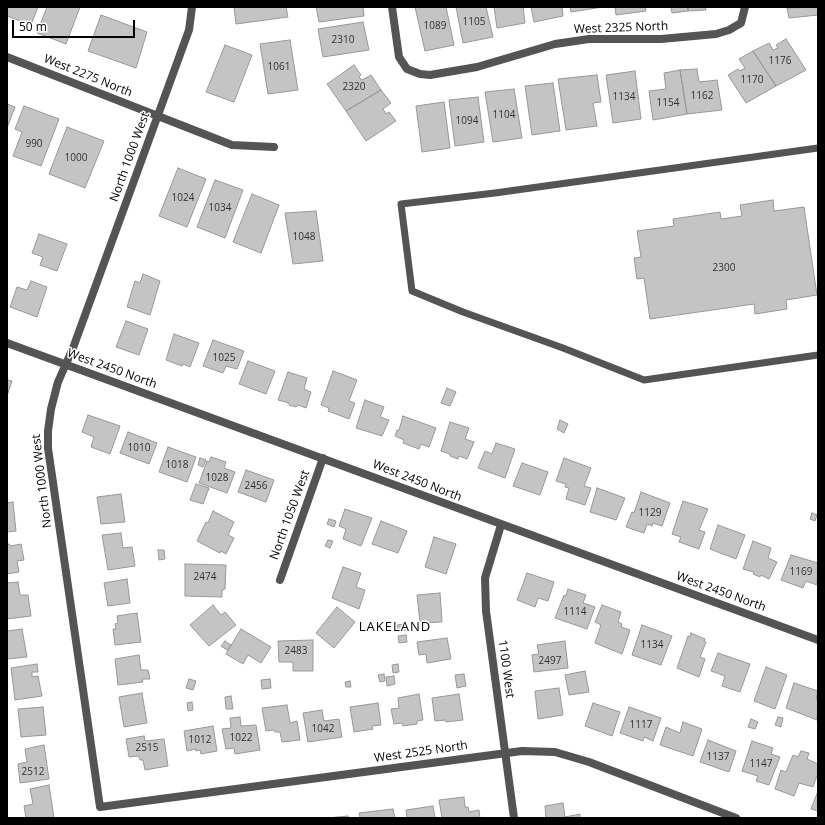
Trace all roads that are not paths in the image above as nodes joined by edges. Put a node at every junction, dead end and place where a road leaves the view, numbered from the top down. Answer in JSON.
{"nodes":[{"id":1,"x":192,"y":7,"type":"edge"},
{"id":2,"x":392,"y":7,"type":"edge"},
{"id":3,"x":745,"y":7,"type":"edge"},
{"id":4,"x":7,"y":57,"type":"edge"},
{"id":5,"x":158,"y":117,"type":"junction"},
{"id":6,"x":274,"y":147,"type":"dead end"},
{"id":7,"x":818,"y":148,"type":"edge"},
{"id":8,"x":7,"y":343,"type":"edge"},
{"id":9,"x":818,"y":355,"type":"edge"},
{"id":10,"x":65,"y":364,"type":"junction"},
{"id":11,"x":323,"y":458,"type":"junction"},
{"id":12,"x":501,"y":525,"type":"junction"},
{"id":13,"x":280,"y":580,"type":"dead end"},
{"id":14,"x":818,"y":640,"type":"edge"},
{"id":15,"x":505,"y":753,"type":"junction"},
{"id":16,"x":100,"y":807,"type":"joint"},
{"id":17,"x":514,"y":818,"type":"edge"},
{"id":18,"x":736,"y":818,"type":"edge"}],
"edges":[{"from":1,"to":5,"type":"street","name":"North 1000 West"},
{"from":2,"to":3,"type":"street","name":"West 2325 North"},
{"from":4,"to":5,"type":"street","name":"West 2275 North"},
{"from":5,"to":6,"type":"street","name":"West 2275 North"},
{"from":5,"to":10,"type":"street","name":"North 1000 West"},
{"from":7,"to":9,"type":"lane"},
{"from":8,"to":10,"type":"street","name":"West 2450 North"},
{"from":10,"to":11,"type":"street","name":"West 2450 North"},
{"from":10,"to":16,"type":"street","name":"North 1000 West"},
{"from":11,"to":12,"type":"street","name":"West 2450 North"},
{"from":11,"to":13,"type":"street","name":"North 1050 West"},
{"from":12,"to":14,"type":"street","name":"West 2450 North"},
{"from":12,"to":15,"type":"street","name":"1100 West"},
{"from":15,"to":16,"type":"street","name":"West 2525 North"},
{"from":15,"to":17,"type":"street","name":"1100 West"},
{"from":15,"to":18,"type":"street","name":"West 2525 North"}]}
